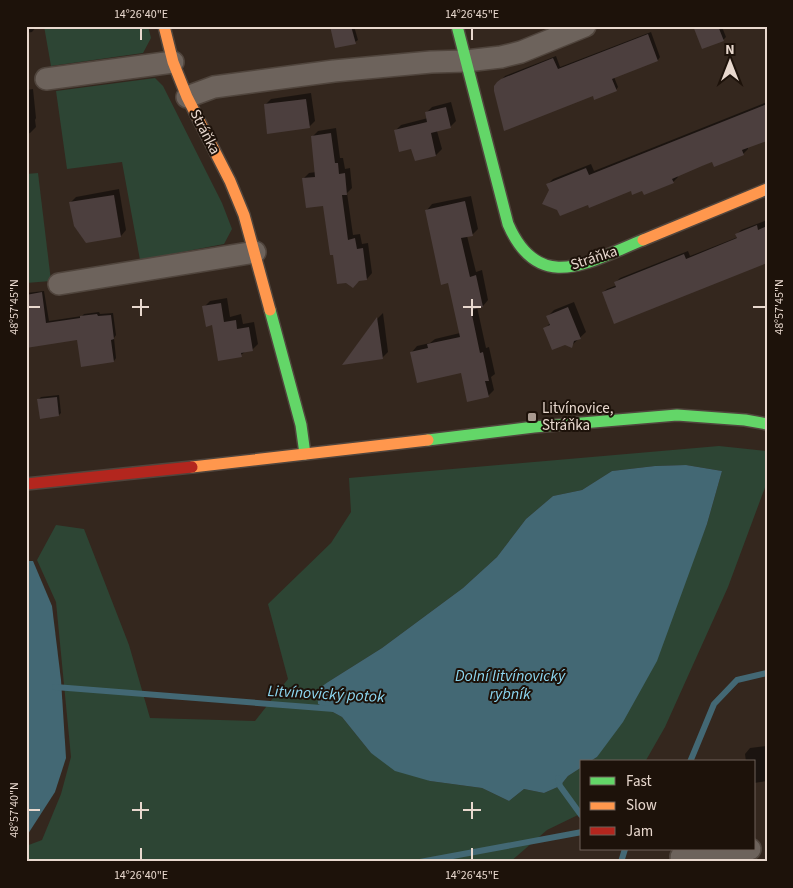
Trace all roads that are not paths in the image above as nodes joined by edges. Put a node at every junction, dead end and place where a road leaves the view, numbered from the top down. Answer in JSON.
{"nodes":[{"id":1,"x":164,"y":26,"type":"edge"},
{"id":2,"x":457,"y":26,"type":"edge"},
{"id":3,"x":585,"y":26,"type":"edge"},
{"id":4,"x":466,"y":61,"type":"junction"},
{"id":5,"x":173,"y":62,"type":"junction"},
{"id":6,"x":46,"y":79,"type":"dead end"},
{"id":7,"x":187,"y":97,"type":"junction"},
{"id":8,"x":767,"y":190,"type":"edge"},
{"id":9,"x":255,"y":252,"type":"junction"},
{"id":10,"x":59,"y":284,"type":"dead end"},
{"id":11,"x":767,"y":424,"type":"edge"},
{"id":12,"x":304,"y":454,"type":"junction"},
{"id":13,"x":26,"y":484,"type":"edge"},
{"id":14,"x":740,"y":850,"type":"edge"},
{"id":15,"x":678,"y":856,"type":"edge"}],
"edges":[{"from":1,"to":5,"type":"street","name":"Stráňka"},
{"from":2,"to":4,"type":"street","name":"Stráňka"},
{"from":3,"to":4,"type":"street","name":"Stráňka"},
{"from":4,"to":7,"type":"street","name":"Stráňka"},
{"from":4,"to":8,"type":"street","name":"Stráňka"},
{"from":5,"to":6,"type":"street"},
{"from":5,"to":7,"type":"street","name":"Stráňka"},
{"from":7,"to":9,"type":"street","name":"Stráňka"},
{"from":9,"to":10,"type":"street"},
{"from":9,"to":12,"type":"street","name":"Stráňka"},
{"from":11,"to":12,"type":"street"},
{"from":12,"to":13,"type":"street"},
{"from":14,"to":15,"type":"street"}]}
